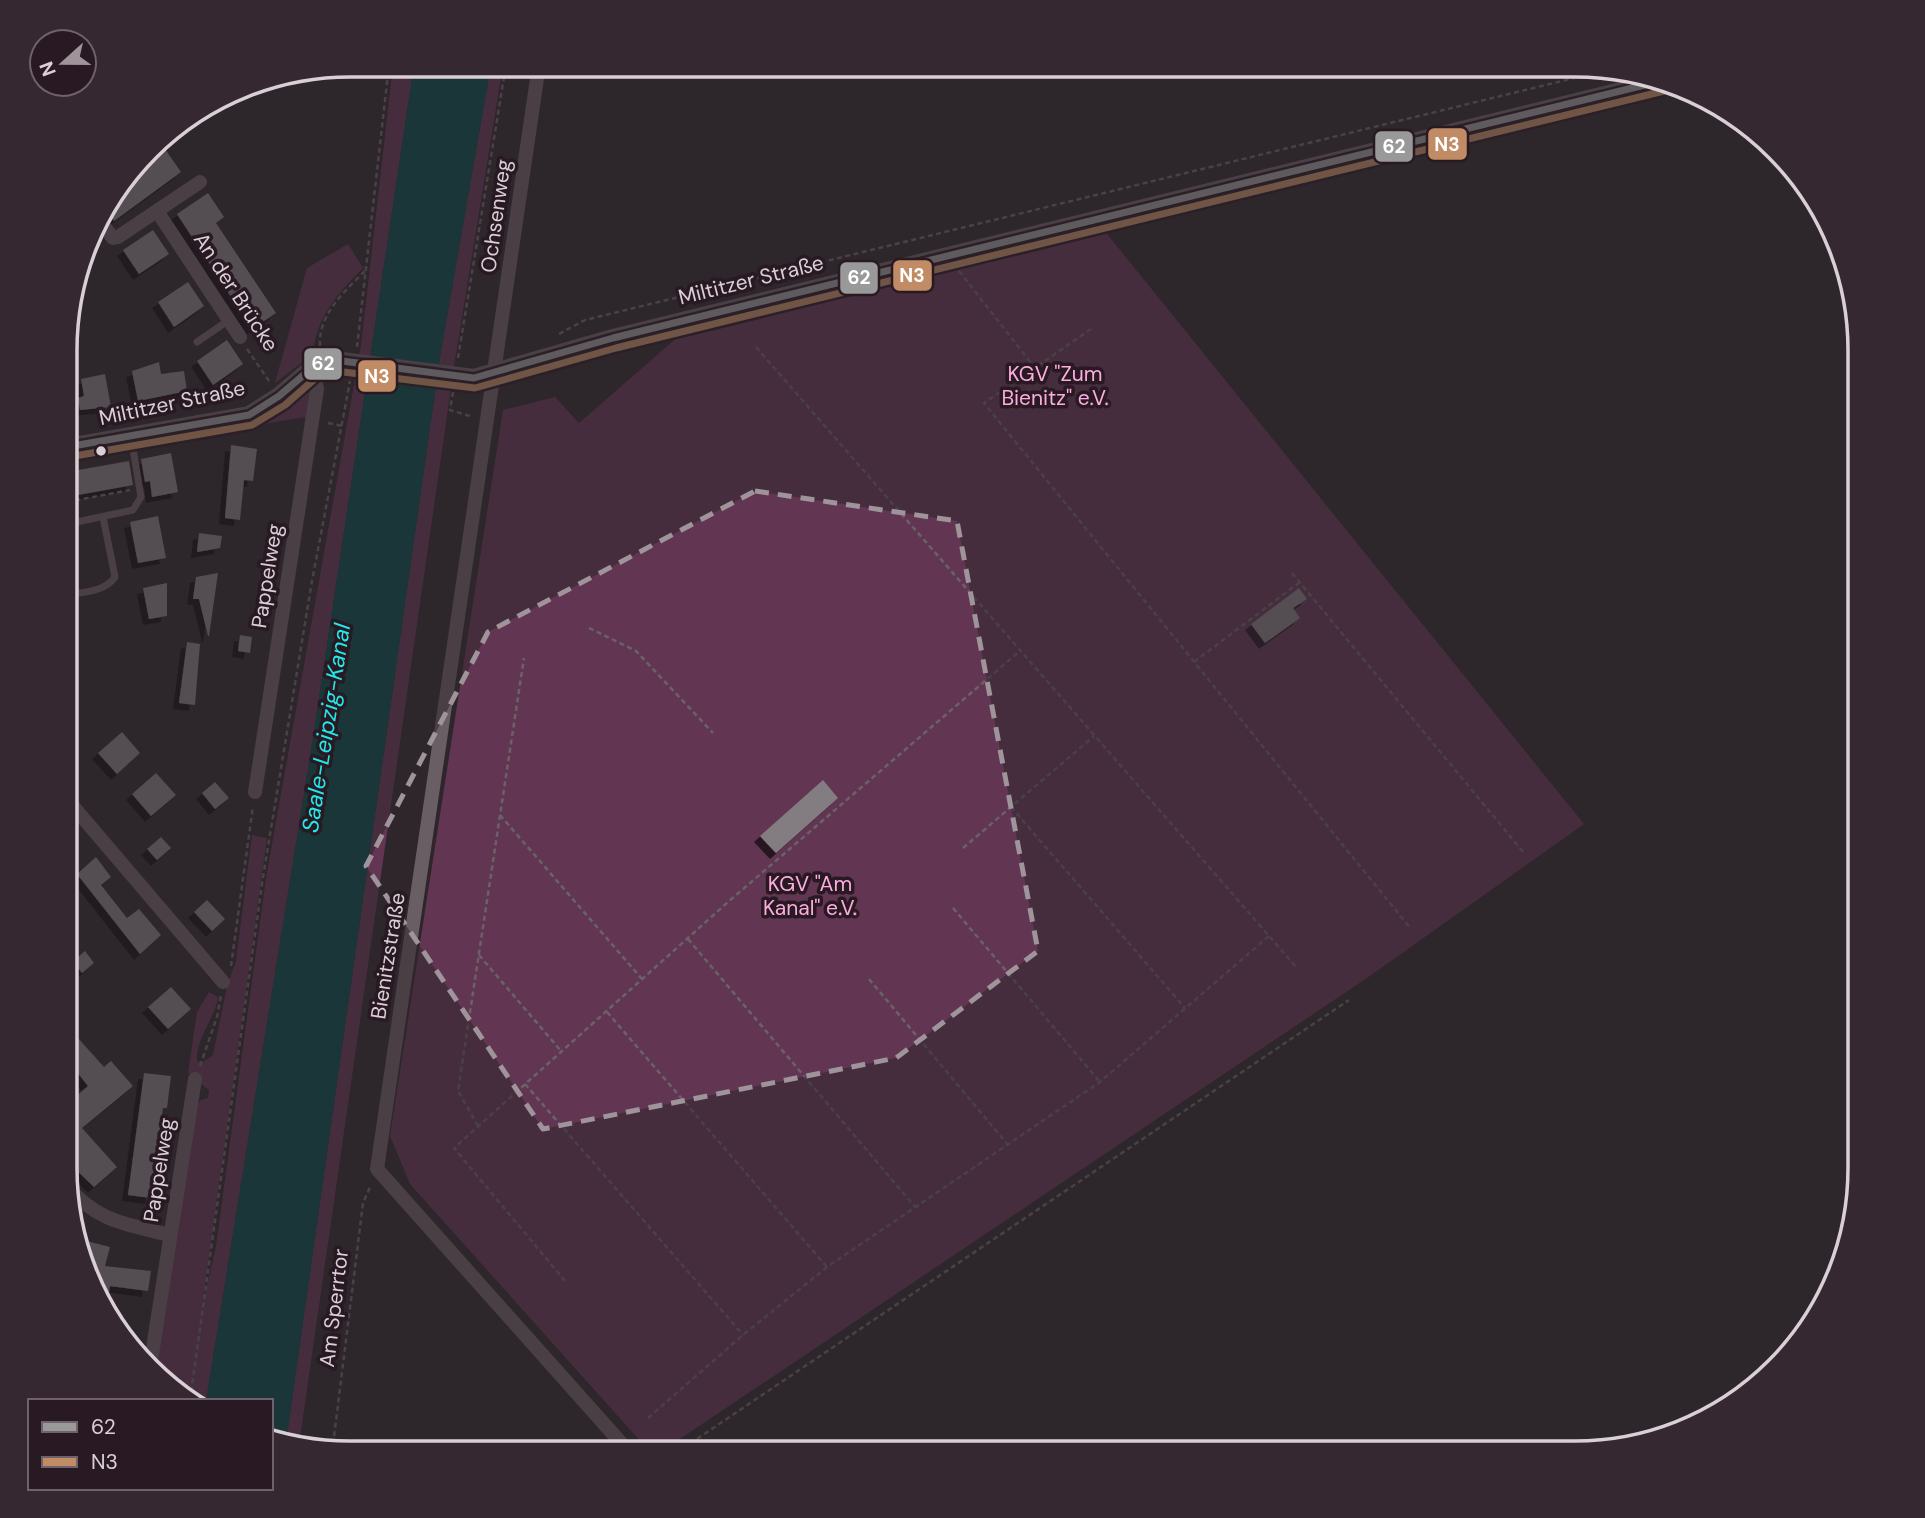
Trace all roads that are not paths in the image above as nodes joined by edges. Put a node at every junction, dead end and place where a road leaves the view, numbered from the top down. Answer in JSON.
{"nodes":[{"id":1,"x":537,"y":77,"type":"edge"},
{"id":2,"x":1644,"y":85,"type":"edge"},
{"id":3,"x":200,"y":182,"type":"dead end"},
{"id":4,"x":157,"y":211,"type":"junction"},
{"id":5,"x":105,"y":228,"type":"edge"},
{"id":6,"x":230,"y":320,"type":"junction"},
{"id":7,"x":240,"y":337,"type":"road end"},
{"id":8,"x":197,"y":342,"type":"dead end"},
{"id":9,"x":317,"y":365,"type":"junction"},
{"id":10,"x":495,"y":373,"type":"junction"},
{"id":11,"x":131,"y":436,"type":"junction"},
{"id":12,"x":77,"y":445,"type":"edge"},
{"id":13,"x":103,"y":517,"type":"junction"},
{"id":14,"x":77,"y":522,"type":"edge"},
{"id":15,"x":77,"y":594,"type":"edge"},
{"id":16,"x":255,"y":792,"type":"road end"},
{"id":17,"x":77,"y":812,"type":"edge"},
{"id":18,"x":223,"y":982,"type":"road end"},
{"id":19,"x":195,"y":1079,"type":"road end"},
{"id":20,"x":79,"y":1200,"type":"edge"},
{"id":21,"x":170,"y":1235,"type":"junction"},
{"id":22,"x":152,"y":1355,"type":"edge"},
{"id":23,"x":619,"y":1441,"type":"edge"}],
"edges":[{"from":1,"to":10,"type":"street","name":"Ochsenweg"},
{"from":2,"to":10,"type":"street","name":"Miltitzer Straße"},
{"from":3,"to":4,"type":"street"},
{"from":4,"to":5,"type":"street"},
{"from":4,"to":6,"type":"street","name":"An der Brücke"},
{"from":6,"to":7,"type":"street","name":"An der Brücke"},
{"from":6,"to":8,"type":"lane"},
{"from":9,"to":10,"type":"street","name":"Miltitzer Straße"},
{"from":9,"to":11,"type":"street","name":"Miltitzer Straße"},
{"from":9,"to":16,"type":"street","name":"Pappelweg"},
{"from":10,"to":23,"type":"street","name":"Bienitzstraße"},
{"from":11,"to":12,"type":"street","name":"Miltitzer Straße"},
{"from":11,"to":13,"type":"lane"},
{"from":13,"to":14,"type":"lane"},
{"from":13,"to":15,"type":"lane"},
{"from":17,"to":18,"type":"street"},
{"from":19,"to":21,"type":"street","name":"Pappelweg"},
{"from":20,"to":21,"type":"street"},
{"from":21,"to":22,"type":"street","name":"Pappelweg"}]}
